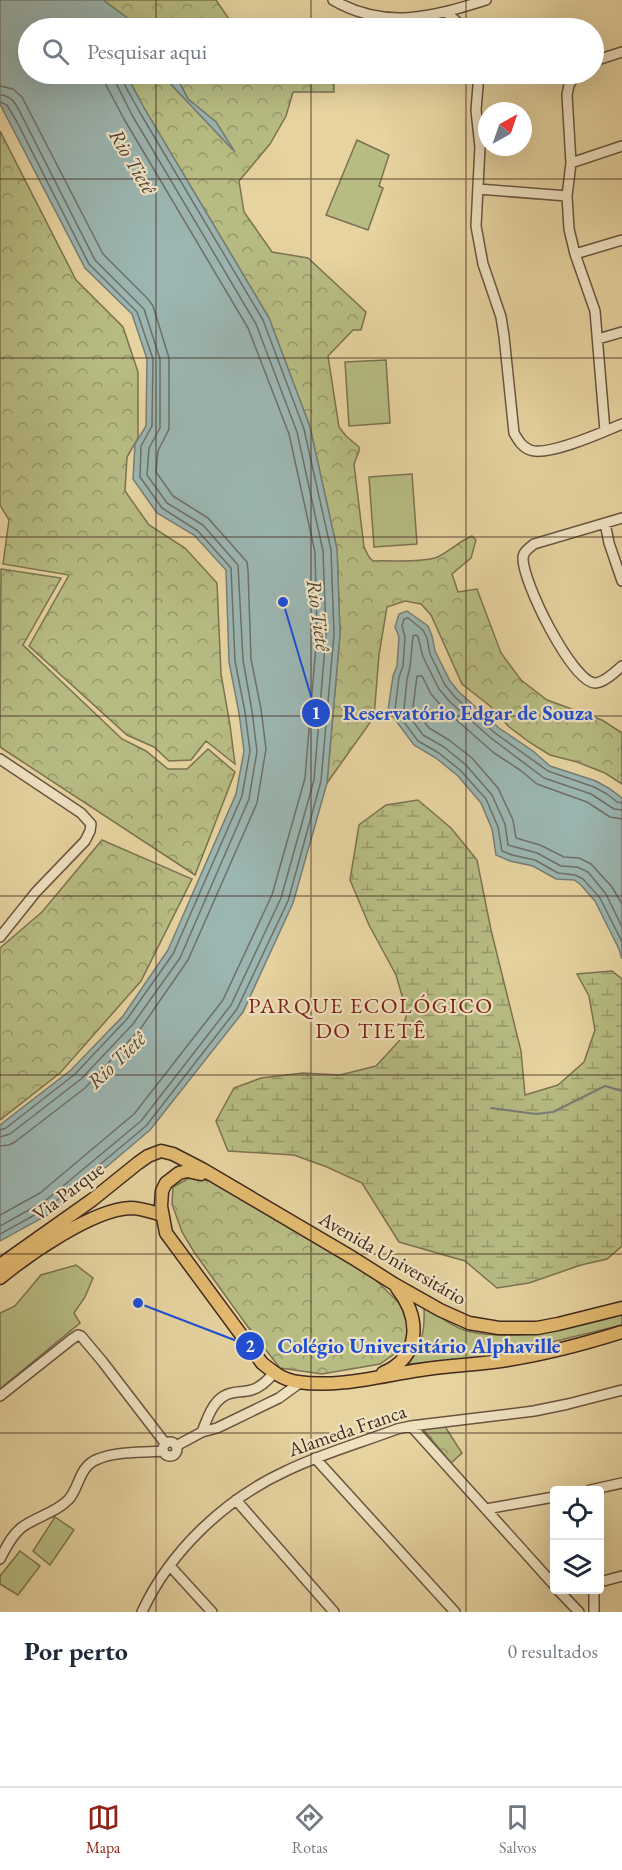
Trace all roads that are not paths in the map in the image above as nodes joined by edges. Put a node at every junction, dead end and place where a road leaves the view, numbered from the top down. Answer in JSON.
{"nodes":[{"id":1,"x":334,"y":0,"type":"edge"},
{"id":2,"x":486,"y":0,"type":"edge"},
{"id":3,"x":447,"y":13,"type":"junction"},
{"id":4,"x":390,"y":18,"type":"edge"},
{"id":5,"x":404,"y":18,"type":"edge"},
{"id":6,"x":453,"y":18,"type":"edge"},
{"id":7,"x":622,"y":52,"type":"edge"},
{"id":8,"x":604,"y":58,"type":"edge"},
{"id":9,"x":478,"y":84,"type":"edge"},
{"id":10,"x":570,"y":84,"type":"edge"},
{"id":11,"x":622,"y":146,"type":"edge"},
{"id":12,"x":571,"y":163,"type":"junction"},
{"id":13,"x":478,"y":189,"type":"junction"},
{"id":14,"x":567,"y":196,"type":"junction"},
{"id":15,"x":622,"y":240,"type":"edge"},
{"id":16,"x":575,"y":254,"type":"junction"},
{"id":17,"x":622,"y":332,"type":"edge"},
{"id":18,"x":598,"y":339,"type":"junction"},
{"id":19,"x":622,"y":424,"type":"edge"},
{"id":20,"x":605,"y":431,"type":"junction"},
{"id":21,"x":622,"y":518,"type":"edge"},
{"id":22,"x":605,"y":524,"type":"junction"},
{"id":23,"x":622,"y":581,"type":"edge"},
{"id":24,"x":622,"y":666,"type":"edge"},
{"id":25,"x":0,"y":759,"type":"edge"},
{"id":26,"x":0,"y":938,"type":"edge"},
{"id":27,"x":161,"y":1151,"type":"joint"},
{"id":28,"x":212,"y":1176,"type":"junction"},
{"id":29,"x":162,"y":1215,"type":"junction"},
{"id":30,"x":0,"y":1265,"type":"edge"},
{"id":31,"x":0,"y":1278,"type":"edge"},
{"id":32,"x":394,"y":1284,"type":"junction"},
{"id":33,"x":622,"y":1308,"type":"edge"},
{"id":34,"x":622,"y":1332,"type":"edge"},
{"id":35,"x":274,"y":1373,"type":"junction"},
{"id":36,"x":377,"y":1376,"type":"junction"},
{"id":37,"x":301,"y":1382,"type":"junction"},
{"id":38,"x":261,"y":1385,"type":"junction"},
{"id":39,"x":622,"y":1390,"type":"edge"},
{"id":40,"x":0,"y":1396,"type":"edge"},
{"id":41,"x":271,"y":1402,"type":"junction"},
{"id":42,"x":411,"y":1426,"type":"junction"},
{"id":43,"x":202,"y":1432,"type":"junction"},
{"id":44,"x":164,"y":1447,"type":"junction"},
{"id":45,"x":315,"y":1458,"type":"junction"},
{"id":46,"x":622,"y":1483,"type":"edge"},
{"id":47,"x":604,"y":1488,"type":"edge"},
{"id":48,"x":550,"y":1498,"type":"edge"},
{"id":49,"x":236,"y":1500,"type":"junction"},
{"id":50,"x":486,"y":1509,"type":"junction"},
{"id":51,"x":0,"y":1559,"type":"edge"},
{"id":52,"x":170,"y":1566,"type":"junction"},
{"id":53,"x":622,"y":1576,"type":"edge"},
{"id":54,"x":550,"y":1578,"type":"edge"},
{"id":55,"x":604,"y":1581,"type":"edge"},
{"id":56,"x":564,"y":1594,"type":"edge"},
{"id":57,"x":594,"y":1594,"type":"edge"},
{"id":58,"x":142,"y":1612,"type":"edge"},
{"id":59,"x":212,"y":1612,"type":"edge"},
{"id":60,"x":334,"y":1612,"type":"edge"},
{"id":61,"x":454,"y":1612,"type":"edge"},
{"id":62,"x":579,"y":1612,"type":"edge"},
{"id":63,"x":594,"y":1612,"type":"edge"}],
"edges":[{"from":1,"to":4,"type":"street"},
{"from":2,"to":3,"type":"street"},
{"from":3,"to":5,"type":"street"},
{"from":3,"to":6,"type":"street"},
{"from":7,"to":8,"type":"street"},
{"from":9,"to":13,"type":"street"},
{"from":10,"to":12,"type":"street"},
{"from":11,"to":12,"type":"street"},
{"from":12,"to":14,"type":"street"},
{"from":13,"to":14,"type":"street"},
{"from":13,"to":20,"type":"street"},
{"from":14,"to":16,"type":"street"},
{"from":15,"to":16,"type":"street"},
{"from":16,"to":18,"type":"street"},
{"from":17,"to":18,"type":"street"},
{"from":18,"to":20,"type":"street"},
{"from":19,"to":20,"type":"street"},
{"from":21,"to":22,"type":"street"},
{"from":22,"to":23,"type":"street"},
{"from":22,"to":24,"type":"street"},
{"from":25,"to":26,"type":"street"},
{"from":27,"to":28,"type":"main road","name":"Avenida Universitário"},
{"from":27,"to":30,"type":"main road","name":"Via Parque"},
{"from":28,"to":29,"type":"main road"},
{"from":28,"to":32,"type":"main road","name":"Avenida Universitário"},
{"from":29,"to":31,"type":"main road","name":"Via Parque"},
{"from":29,"to":35,"type":"main road"},
{"from":32,"to":33,"type":"main road","name":"Avenida Universitário"},
{"from":32,"to":36,"type":"main road"},
{"from":34,"to":36,"type":"main road"},
{"from":35,"to":37,"type":"main road"},
{"from":35,"to":38,"type":"street"},
{"from":36,"to":37,"type":"main road"},
{"from":37,"to":41,"type":"street"},
{"from":38,"to":41,"type":"street"},
{"from":38,"to":43,"type":"street"},
{"from":39,"to":42,"type":"street","name":"Alameda Franca"},
{"from":40,"to":44,"type":"street"},
{"from":41,"to":43,"type":"street"},
{"from":42,"to":45,"type":"street","name":"Alameda Franca"},
{"from":42,"to":50,"type":"street"},
{"from":43,"to":44,"type":"street"},
{"from":44,"to":51,"type":"street"},
{"from":45,"to":49,"type":"street","name":"Alameda Franca"},
{"from":45,"to":61,"type":"street"},
{"from":46,"to":47,"type":"street"},
{"from":48,"to":50,"type":"street"},
{"from":49,"to":52,"type":"street","name":"Alameda Franca"},
{"from":49,"to":60,"type":"street"},
{"from":50,"to":54,"type":"street"},
{"from":52,"to":58,"type":"street","name":"Alameda Franca"},
{"from":52,"to":59,"type":"street"},
{"from":53,"to":55,"type":"street"},
{"from":56,"to":62,"type":"street"},
{"from":57,"to":63,"type":"street"}]}
